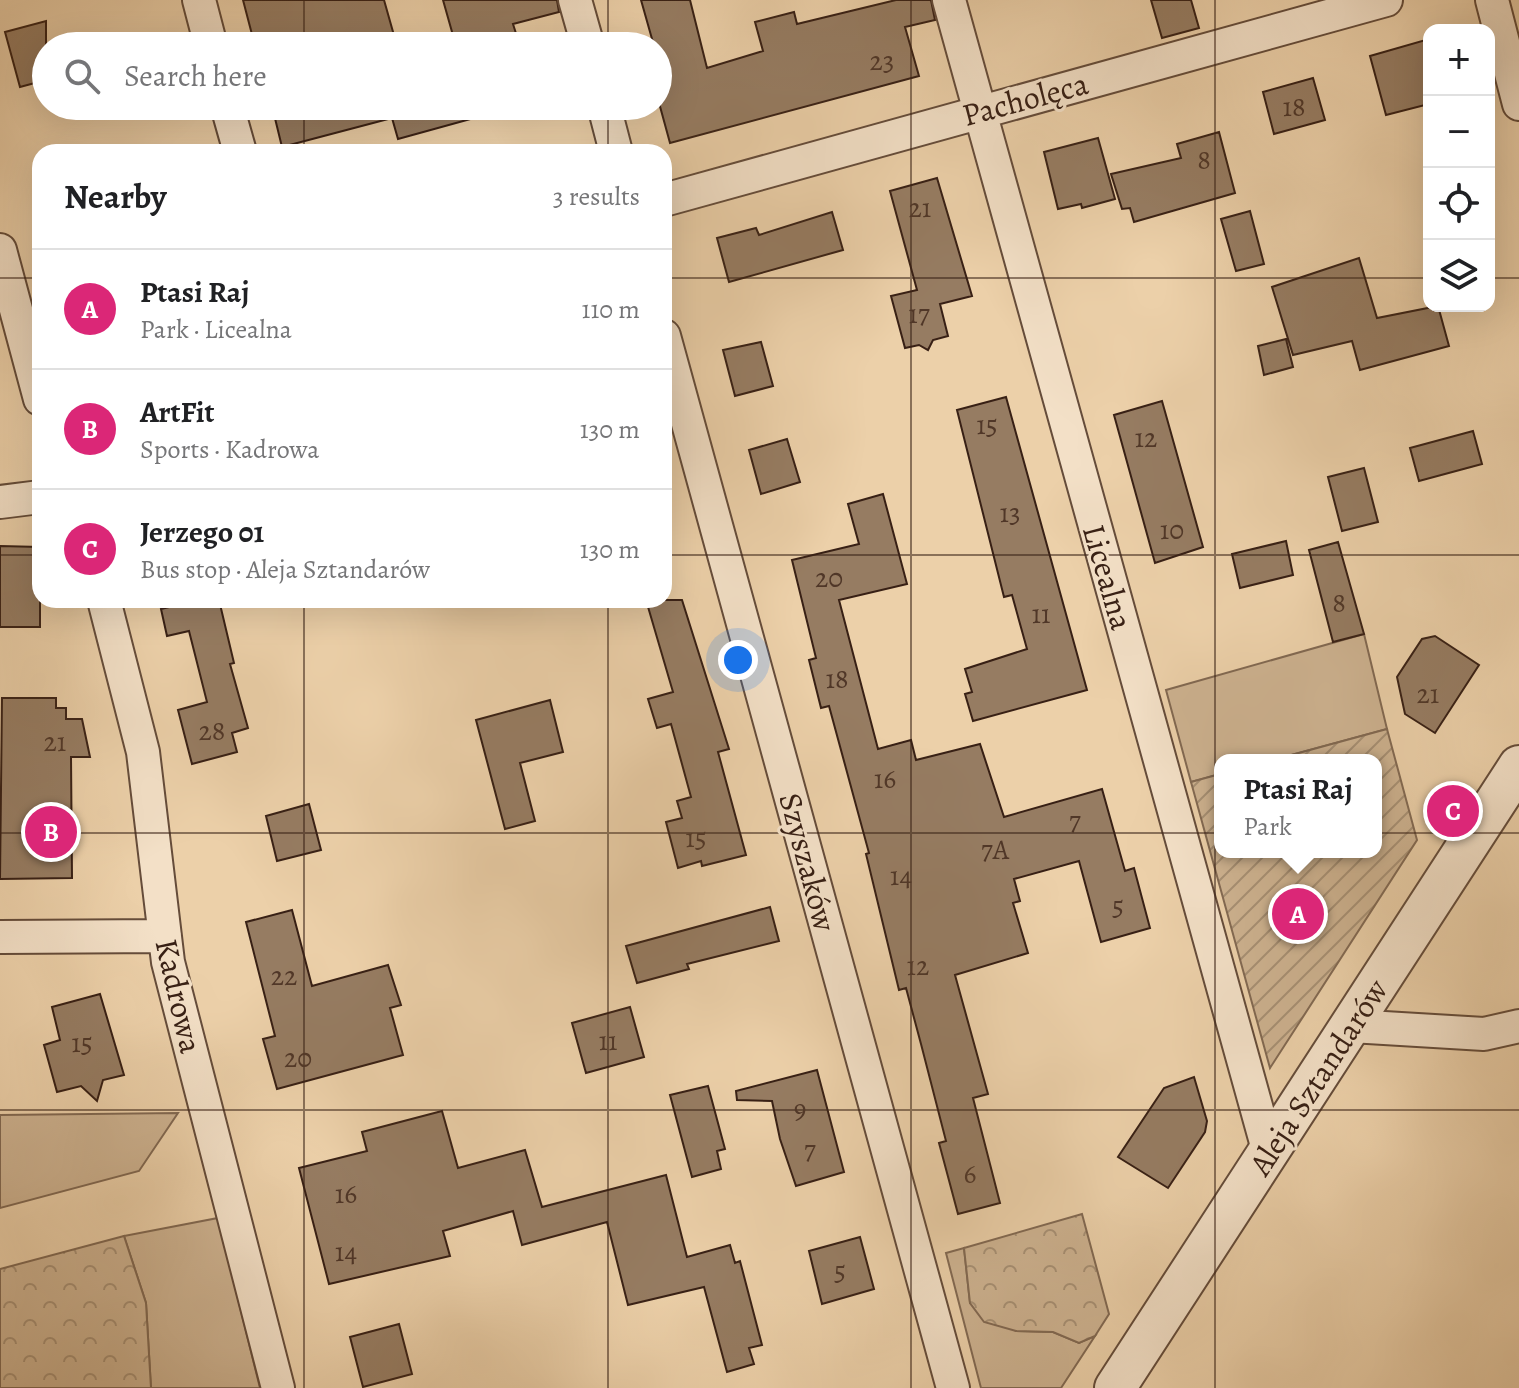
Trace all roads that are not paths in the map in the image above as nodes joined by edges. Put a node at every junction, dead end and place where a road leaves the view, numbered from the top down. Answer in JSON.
{"nodes":[{"id":1,"x":199,"y":0,"type":"edge"},
{"id":2,"x":575,"y":0,"type":"edge"},
{"id":3,"x":949,"y":0,"type":"edge"},
{"id":4,"x":1386,"y":0,"type":"edge"},
{"id":5,"x":1492,"y":0,"type":"edge"},
{"id":6,"x":207,"y":32,"type":"edge"},
{"id":7,"x":584,"y":32,"type":"edge"},
{"id":8,"x":1519,"y":104,"type":"edge"},
{"id":9,"x":979,"y":112,"type":"junction"},
{"id":10,"x":231,"y":120,"type":"edge"},
{"id":11,"x":608,"y":120,"type":"edge"},
{"id":12,"x":238,"y":144,"type":"edge"},
{"id":13,"x":614,"y":144,"type":"edge"},
{"id":14,"x":672,"y":198,"type":"edge"},
{"id":15,"x":0,"y":250,"type":"edge"},
{"id":16,"x":672,"y":365,"type":"edge"},
{"id":17,"x":32,"y":369,"type":"edge"},
{"id":18,"x":32,"y":498,"type":"edge"},
{"id":19,"x":0,"y":502,"type":"edge"},
{"id":20,"x":106,"y":608,"type":"edge"},
{"id":21,"x":1519,"y":766,"type":"edge"},
{"id":22,"x":165,"y":936,"type":"junction"},
{"id":23,"x":0,"y":937,"type":"edge"},
{"id":24,"x":1351,"y":1026,"type":"junction"},
{"id":25,"x":1519,"y":1026,"type":"edge"},
{"id":26,"x":1269,"y":1153,"type":"junction"},
{"id":27,"x":278,"y":1388,"type":"edge"},
{"id":28,"x":953,"y":1388,"type":"edge"},
{"id":29,"x":1115,"y":1388,"type":"edge"}],
"edges":[{"from":1,"to":6,"type":"street"},
{"from":2,"to":7,"type":"street"},
{"from":3,"to":9,"type":"street","name":"Licealna"},
{"from":4,"to":9,"type":"street","name":"Pacholęca"},
{"from":5,"to":8,"type":"street"},
{"from":9,"to":14,"type":"street","name":"Pacholęca"},
{"from":9,"to":26,"type":"street","name":"Licealna"},
{"from":10,"to":12,"type":"street"},
{"from":11,"to":13,"type":"street"},
{"from":15,"to":17,"type":"street"},
{"from":16,"to":28,"type":"street","name":"Szyszaków"},
{"from":18,"to":19,"type":"street"},
{"from":20,"to":22,"type":"street","name":"Kadrowa"},
{"from":21,"to":24,"type":"street","name":"Aleja Sztandarów"},
{"from":22,"to":23,"type":"street"},
{"from":22,"to":27,"type":"street","name":"Kadrowa"},
{"from":24,"to":25,"type":"street"},
{"from":24,"to":26,"type":"street","name":"Aleja Sztandarów"},
{"from":26,"to":29,"type":"street","name":"Aleja Sztandarów"}]}
